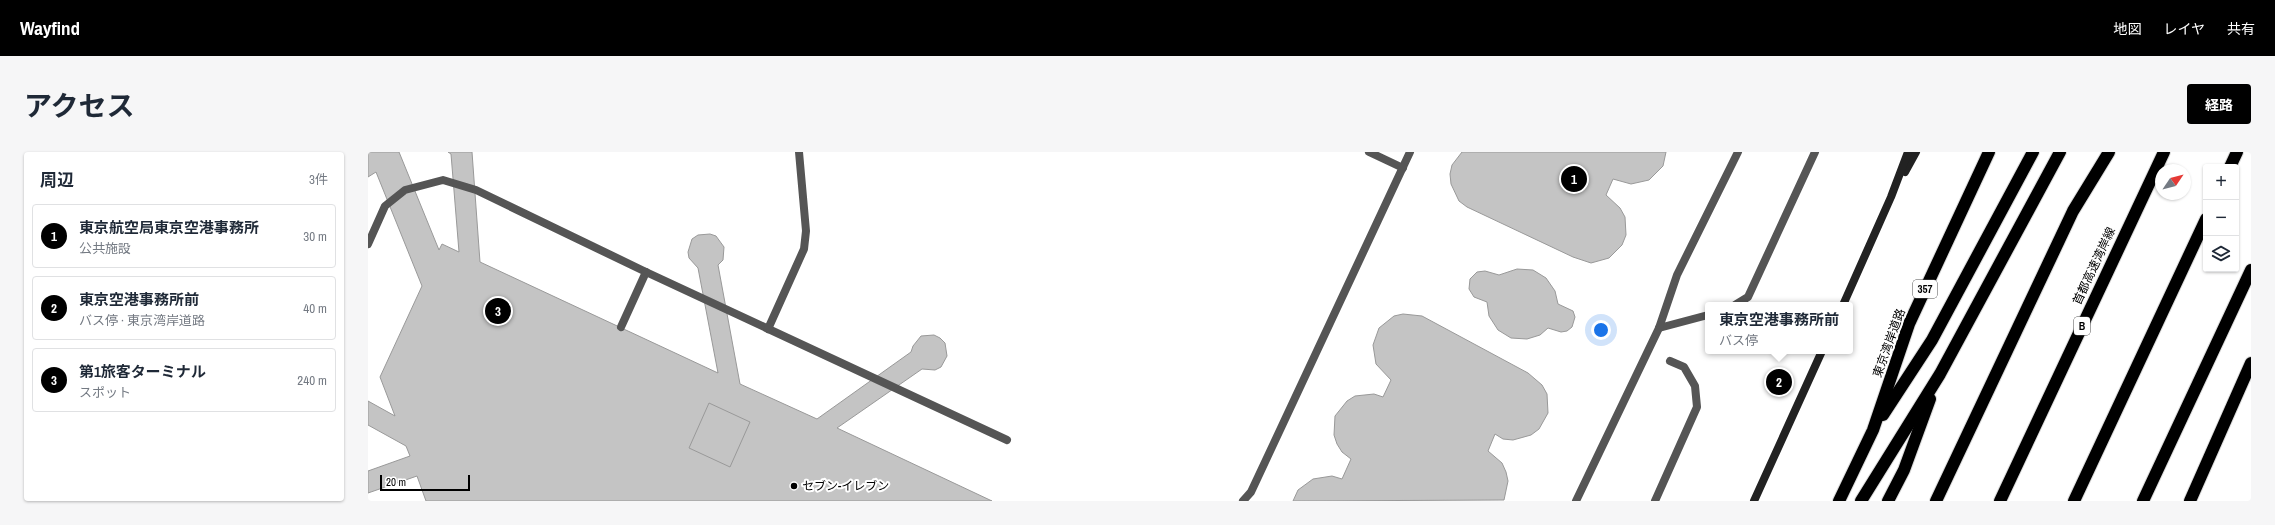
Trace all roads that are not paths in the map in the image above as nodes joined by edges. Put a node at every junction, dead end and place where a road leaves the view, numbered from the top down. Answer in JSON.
{"nodes":[{"id":1,"x":799,"y":152,"type":"edge"},
{"id":2,"x":1369,"y":152,"type":"edge"},
{"id":3,"x":1410,"y":152,"type":"edge"},
{"id":4,"x":1738,"y":152,"type":"edge"},
{"id":5,"x":1815,"y":152,"type":"edge"},
{"id":6,"x":1908,"y":152,"type":"edge"},
{"id":7,"x":1916,"y":152,"type":"edge"},
{"id":8,"x":1988,"y":152,"type":"edge"},
{"id":9,"x":2033,"y":152,"type":"edge"},
{"id":10,"x":2060,"y":152,"type":"edge"},
{"id":11,"x":2110,"y":152,"type":"edge"},
{"id":12,"x":2164,"y":152,"type":"edge"},
{"id":13,"x":2237,"y":152,"type":"edge"},
{"id":14,"x":2231,"y":164,"type":"edge"},
{"id":15,"x":1402,"y":168,"type":"junction"},
{"id":16,"x":1891,"y":197,"type":"junction"},
{"id":17,"x":2203,"y":225,"type":"edge"},
{"id":18,"x":368,"y":244,"type":"edge"},
{"id":19,"x":2251,"y":270,"type":"edge"},
{"id":20,"x":646,"y":272,"type":"junction"},
{"id":21,"x":1740,"y":302,"type":"edge"},
{"id":22,"x":1843,"y":302,"type":"edge"},
{"id":23,"x":1705,"y":316,"type":"edge"},
{"id":24,"x":621,"y":327,"type":"dead end"},
{"id":25,"x":768,"y":328,"type":"junction"},
{"id":26,"x":1659,"y":328,"type":"junction"},
{"id":27,"x":1821,"y":354,"type":"edge"},
{"id":28,"x":1670,"y":361,"type":"dead end"},
{"id":29,"x":2251,"y":363,"type":"edge"},
{"id":30,"x":1940,"y":374,"type":"junction"},
{"id":31,"x":1873,"y":430,"type":"junction"},
{"id":32,"x":1007,"y":440,"type":"dead end"},
{"id":33,"x":1243,"y":501,"type":"edge"},
{"id":34,"x":1576,"y":501,"type":"edge"},
{"id":35,"x":1655,"y":501,"type":"edge"},
{"id":36,"x":1754,"y":501,"type":"edge"},
{"id":37,"x":1840,"y":501,"type":"edge"},
{"id":38,"x":1861,"y":501,"type":"edge"},
{"id":39,"x":1888,"y":501,"type":"edge"},
{"id":40,"x":1936,"y":501,"type":"edge"},
{"id":41,"x":2000,"y":501,"type":"edge"},
{"id":42,"x":2074,"y":501,"type":"edge"},
{"id":43,"x":2143,"y":501,"type":"edge"},
{"id":44,"x":2190,"y":501,"type":"edge"}],
"edges":[{"from":1,"to":25,"type":"lane"},
{"from":2,"to":15,"type":"lane"},
{"from":3,"to":15,"type":"lane"},
{"from":4,"to":26,"type":"lane"},
{"from":5,"to":21,"type":"lane"},
{"from":6,"to":16,"type":"street"},
{"from":7,"to":16,"type":"street"},
{"from":8,"to":31,"type":"highway","name":"東京湾岸道路","number":"357"},
{"from":9,"to":31,"type":"highway"},
{"from":10,"to":30,"type":"highway"},
{"from":11,"to":40,"type":"highway"},
{"from":12,"to":41,"type":"highway","name":"首都高速湾岸線","number":"B"},
{"from":13,"to":14,"type":"highway"},
{"from":15,"to":33,"type":"lane"},
{"from":16,"to":22,"type":"street"},
{"from":17,"to":42,"type":"highway"},
{"from":18,"to":20,"type":"lane"},
{"from":19,"to":43,"type":"highway"},
{"from":20,"to":24,"type":"lane"},
{"from":20,"to":25,"type":"lane"},
{"from":23,"to":26,"type":"lane"},
{"from":25,"to":32,"type":"lane"},
{"from":26,"to":34,"type":"lane"},
{"from":27,"to":36,"type":"street"},
{"from":28,"to":35,"type":"lane"},
{"from":29,"to":44,"type":"highway"},
{"from":30,"to":38,"type":"highway"},
{"from":30,"to":39,"type":"highway"},
{"from":31,"to":37,"type":"highway","name":"東京湾岸道路","number":"357"}]}
